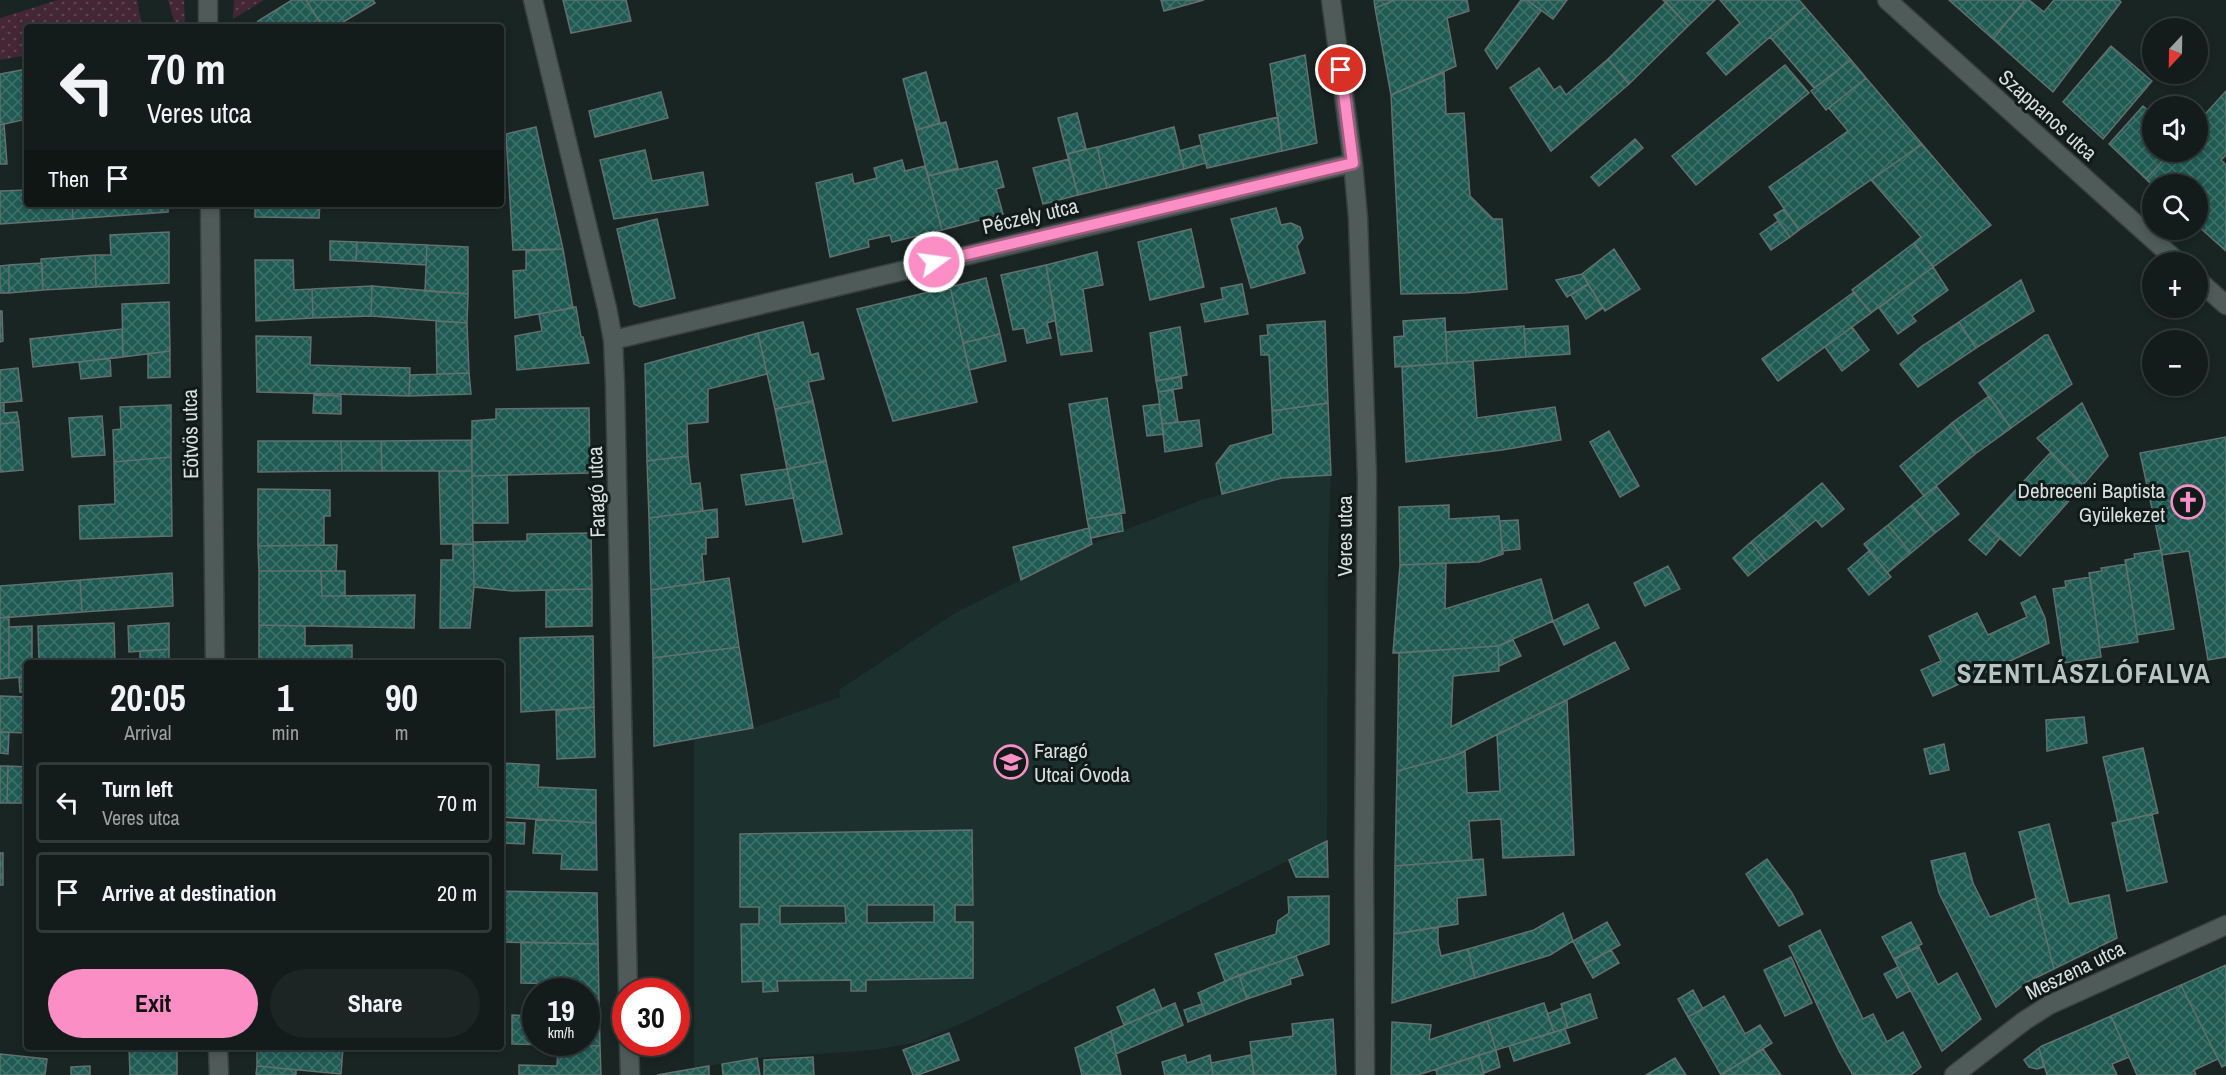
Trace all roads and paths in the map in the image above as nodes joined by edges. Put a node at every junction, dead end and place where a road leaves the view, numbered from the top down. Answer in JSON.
{"nodes":[{"id":1,"x":208,"y":0,"type":"edge"},
{"id":2,"x":533,"y":0,"type":"edge"},
{"id":3,"x":1331,"y":0,"type":"edge"},
{"id":4,"x":1887,"y":0,"type":"edge"},
{"id":5,"x":208,"y":24,"type":"edge"},
{"id":6,"x":1353,"y":163,"type":"junction"},
{"id":7,"x":210,"y":207,"type":"edge"},
{"id":8,"x":2167,"y":252,"type":"edge"},
{"id":9,"x":2208,"y":289,"type":"edge"},
{"id":10,"x":2226,"y":305,"type":"edge"},
{"id":11,"x":613,"y":340,"type":"junction"},
{"id":12,"x":215,"y":660,"type":"edge"},
{"id":13,"x":2226,"y":925,"type":"edge"},
{"id":14,"x":628,"y":978,"type":"edge"},
{"id":15,"x":218,"y":1050,"type":"edge"},
{"id":16,"x":629,"y":1056,"type":"edge"},
{"id":17,"x":219,"y":1075,"type":"edge"},
{"id":18,"x":630,"y":1075,"type":"edge"},
{"id":19,"x":1365,"y":1075,"type":"edge"},
{"id":20,"x":1954,"y":1075,"type":"edge"}],
"edges":[{"from":1,"to":5,"type":"street"},
{"from":2,"to":11,"type":"street","name":"Faragó utca"},
{"from":3,"to":6,"type":"street","name":"Veres utca"},
{"from":4,"to":8,"type":"street","name":"Szappanos utca"},
{"from":6,"to":11,"type":"street","name":"Péczely utca"},
{"from":6,"to":19,"type":"street","name":"Veres utca"},
{"from":7,"to":12,"type":"street","name":"Eötvös utca"},
{"from":9,"to":10,"type":"street"},
{"from":11,"to":14,"type":"street","name":"Faragó utca"},
{"from":13,"to":20,"type":"street","name":"Meszena utca"},
{"from":15,"to":17,"type":"street"},
{"from":16,"to":18,"type":"street"}]}
